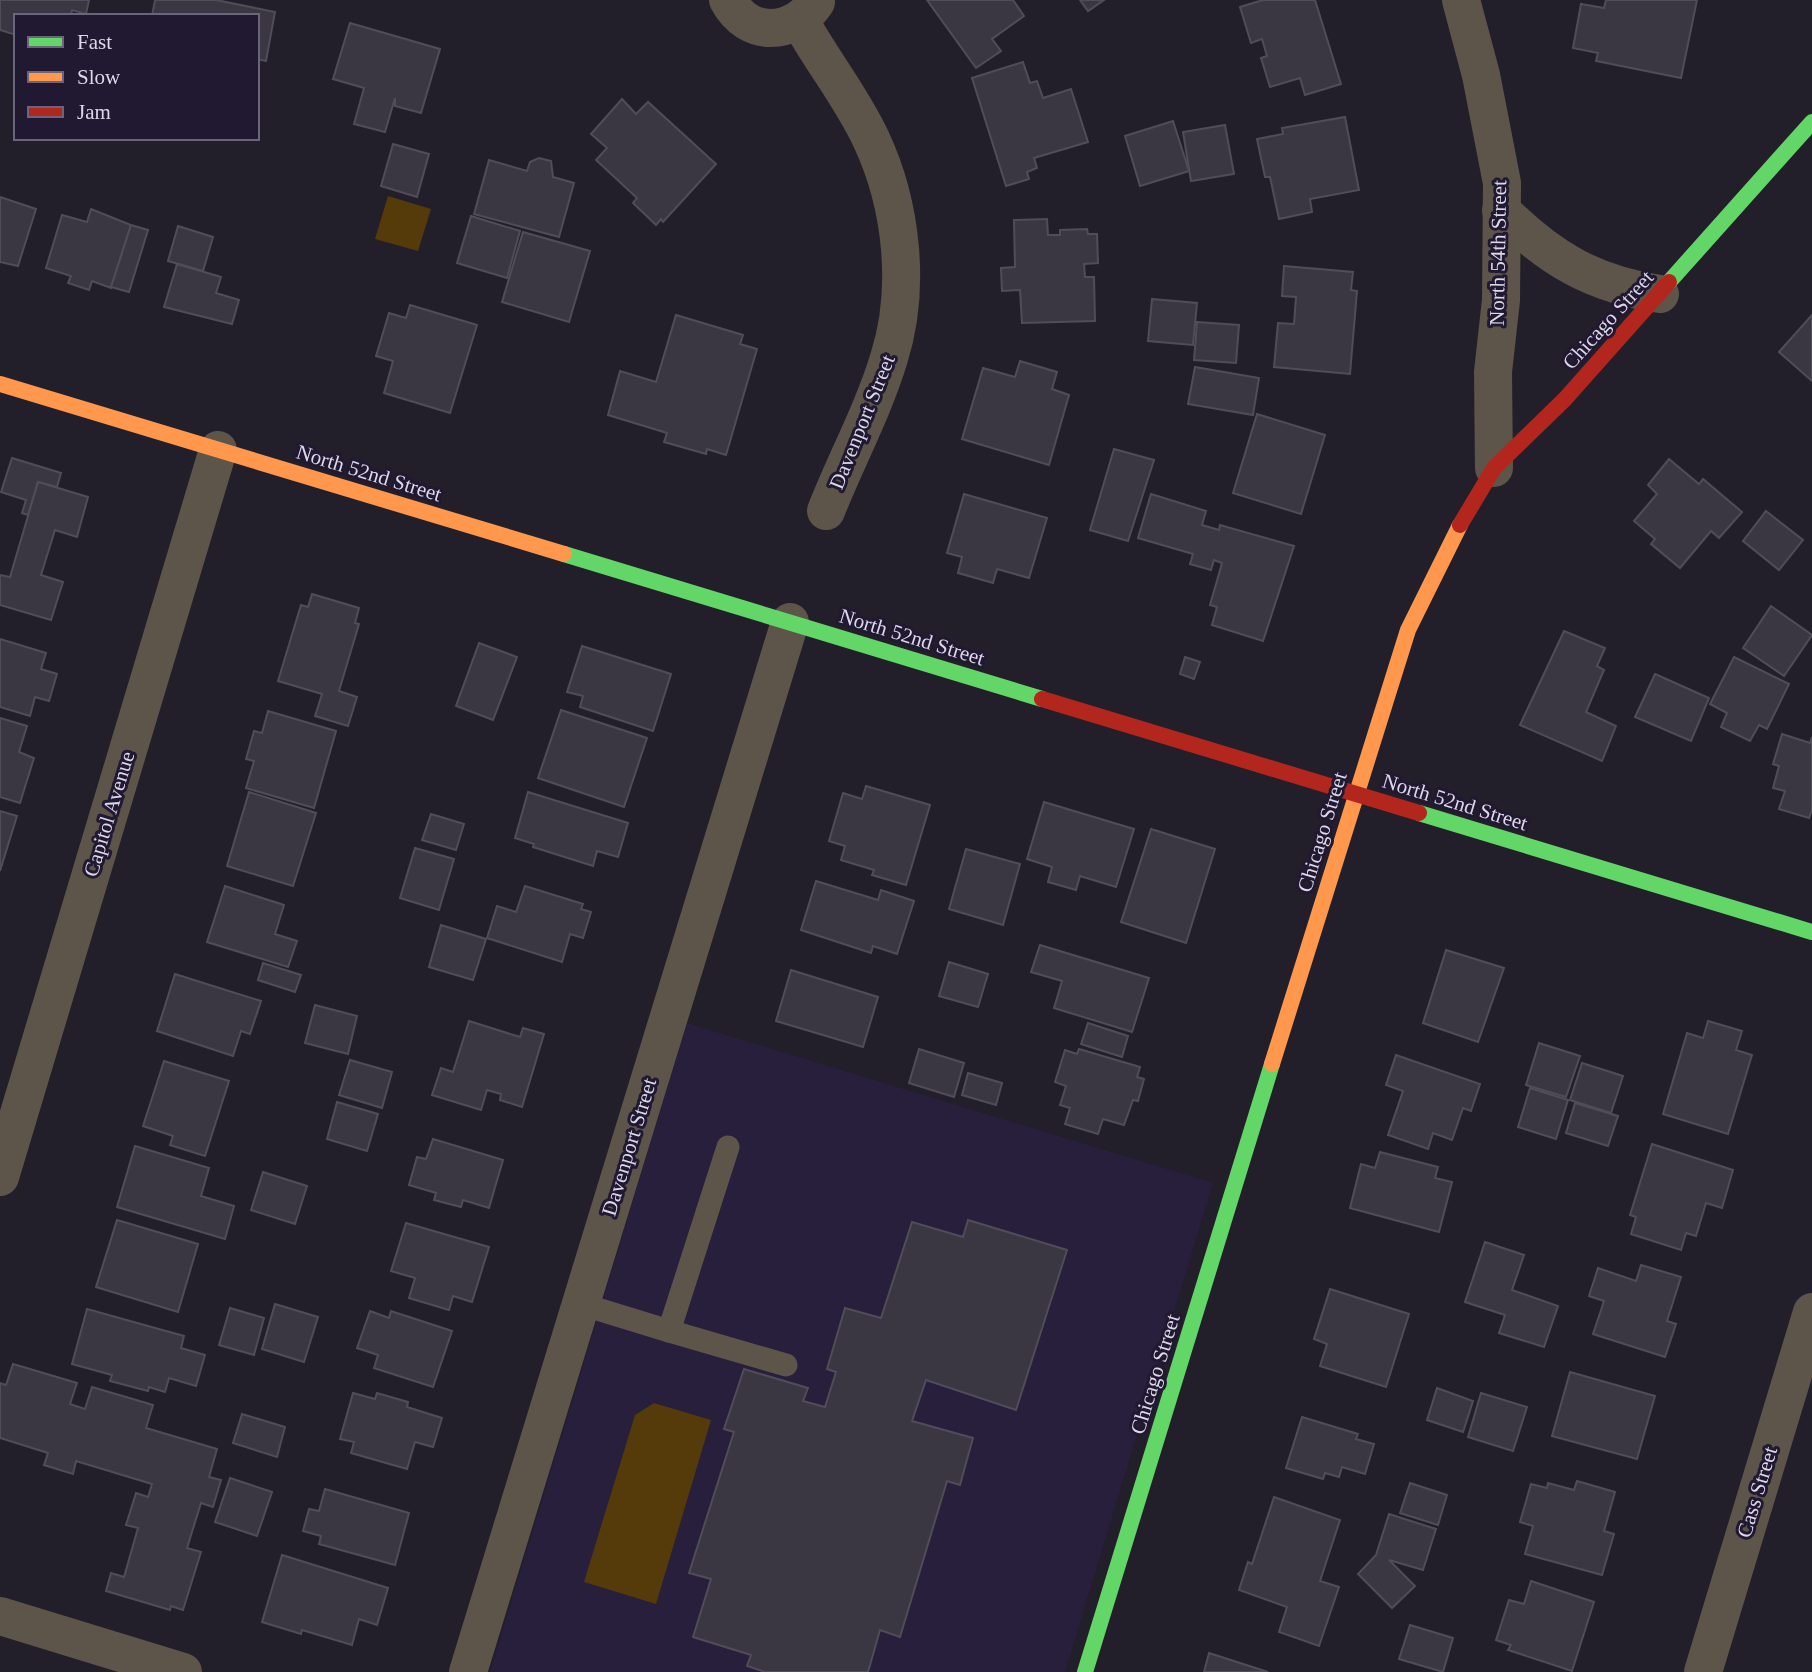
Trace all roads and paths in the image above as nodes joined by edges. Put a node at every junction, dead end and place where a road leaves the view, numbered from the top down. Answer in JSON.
{"nodes":[{"id":1,"x":727,"y":0,"type":"edge"},
{"id":2,"x":1461,"y":0,"type":"edge"},
{"id":3,"x":808,"y":10,"type":"edge"},
{"id":4,"x":1812,"y":122,"type":"edge"},
{"id":5,"x":1501,"y":210,"type":"junction"},
{"id":6,"x":1660,"y":294,"type":"junction"},
{"id":7,"x":0,"y":384,"type":"edge"},
{"id":8,"x":218,"y":450,"type":"junction"},
{"id":9,"x":1494,"y":468,"type":"junction"},
{"id":10,"x":827,"y":511,"type":"dead end"},
{"id":11,"x":790,"y":622,"type":"junction"},
{"id":12,"x":1356,"y":794,"type":"junction"},
{"id":13,"x":1812,"y":932,"type":"edge"},
{"id":14,"x":728,"y":1147,"type":"dead end"},
{"id":15,"x":0,"y":1177,"type":"edge"},
{"id":16,"x":581,"y":1304,"type":"junction"},
{"id":17,"x":1812,"y":1312,"type":"edge"},
{"id":18,"x":669,"y":1331,"type":"junction"},
{"id":19,"x":786,"y":1365,"type":"dead end"},
{"id":20,"x":0,"y":1616,"type":"edge"},
{"id":21,"x":183,"y":1672,"type":"edge"},
{"id":22,"x":468,"y":1672,"type":"edge"},
{"id":23,"x":1085,"y":1672,"type":"edge"},
{"id":24,"x":1703,"y":1672,"type":"edge"}],
"edges":[{"from":1,"to":3,"type":"street"},
{"from":2,"to":5,"type":"street","name":"North 54th Street"},
{"from":3,"to":10,"type":"street","name":"Davenport Street"},
{"from":4,"to":6,"type":"street","name":"Chicago Street"},
{"from":5,"to":6,"type":"street"},
{"from":5,"to":9,"type":"street","name":"North 54th Street"},
{"from":6,"to":9,"type":"street","name":"Chicago Street"},
{"from":7,"to":8,"type":"street","name":"North 52nd Street"},
{"from":8,"to":11,"type":"street","name":"North 52nd Street"},
{"from":8,"to":15,"type":"street","name":"Capitol Avenue"},
{"from":9,"to":12,"type":"street","name":"Chicago Street"},
{"from":11,"to":12,"type":"street","name":"North 52nd Street"},
{"from":11,"to":16,"type":"street","name":"Davenport Street"},
{"from":12,"to":13,"type":"street","name":"North 52nd Street"},
{"from":12,"to":23,"type":"street","name":"Chicago Street"},
{"from":14,"to":18,"type":"lane"},
{"from":16,"to":18,"type":"lane"},
{"from":16,"to":22,"type":"street","name":"Davenport Street"},
{"from":17,"to":24,"type":"street","name":"Cass Street"},
{"from":18,"to":19,"type":"lane"},
{"from":20,"to":21,"type":"street"}]}
